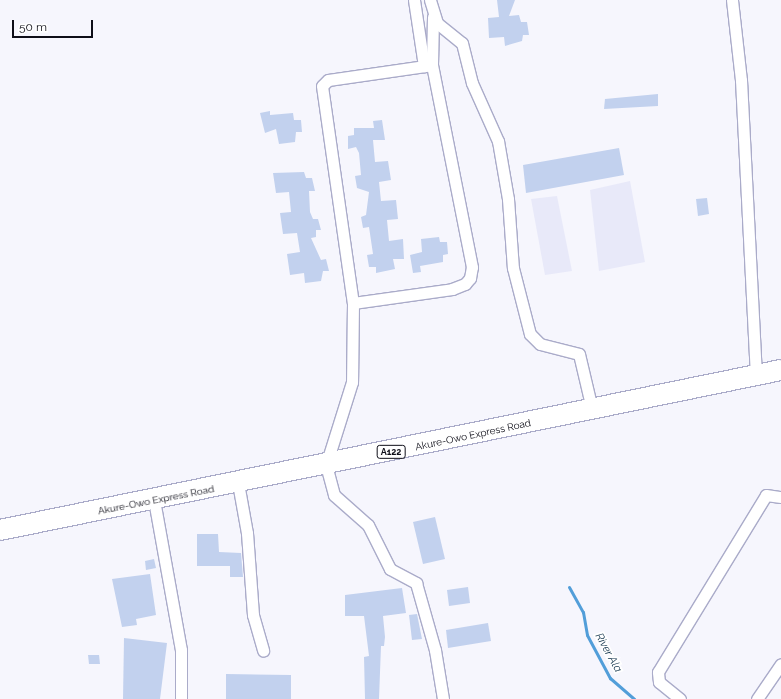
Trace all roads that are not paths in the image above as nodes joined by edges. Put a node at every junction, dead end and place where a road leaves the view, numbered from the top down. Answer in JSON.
{"nodes":[{"id":1,"x":414,"y":0,"type":"edge"},
{"id":2,"x":430,"y":0,"type":"edge"},
{"id":3,"x":732,"y":0,"type":"edge"},
{"id":4,"x":433,"y":17,"type":"junction"},
{"id":5,"x":428,"y":66,"type":"junction"},
{"id":6,"x":353,"y":303,"type":"junction"},
{"id":7,"x":781,"y":370,"type":"edge"},
{"id":8,"x":756,"y":375,"type":"junction"},
{"id":9,"x":592,"y":409,"type":"junction"},
{"id":10,"x":326,"y":466,"type":"junction"},
{"id":11,"x":238,"y":483,"type":"junction"},
{"id":12,"x":781,"y":497,"type":"edge"},
{"id":13,"x":154,"y":500,"type":"junction"},
{"id":14,"x":0,"y":530,"type":"edge"},
{"id":15,"x":263,"y":651,"type":"dead end"},
{"id":16,"x":781,"y":664,"type":"edge"},
{"id":17,"x":181,"y":699,"type":"edge"},
{"id":18,"x":443,"y":699,"type":"edge"},
{"id":19,"x":680,"y":699,"type":"edge"},
{"id":20,"x":757,"y":699,"type":"edge"}],
"edges":[{"from":1,"to":5,"type":"street"},
{"from":2,"to":4,"type":"street"},
{"from":3,"to":8,"type":"street"},
{"from":4,"to":5,"type":"street"},
{"from":4,"to":9,"type":"street"},
{"from":5,"to":6,"type":"street"},
{"from":5,"to":6,"type":"street"},
{"from":6,"to":10,"type":"street"},
{"from":7,"to":8,"type":"highway","name":"Akure-Owo Express Road","number":"A122"},
{"from":8,"to":9,"type":"highway","name":"Akure-Owo Express Road","number":"A122"},
{"from":9,"to":10,"type":"highway","name":"Akure-Owo Express Road","number":"A122"},
{"from":10,"to":11,"type":"highway","name":"Akure-Owo Express Road","number":"A122"},
{"from":10,"to":18,"type":"street"},
{"from":11,"to":13,"type":"highway","name":"Akure-Owo Express Road","number":"A122"},
{"from":11,"to":15,"type":"street"},
{"from":12,"to":19,"type":"street"},
{"from":13,"to":14,"type":"highway","name":"Akure-Owo Express Road","number":"A122"},
{"from":13,"to":17,"type":"street"},
{"from":16,"to":20,"type":"street"}]}
